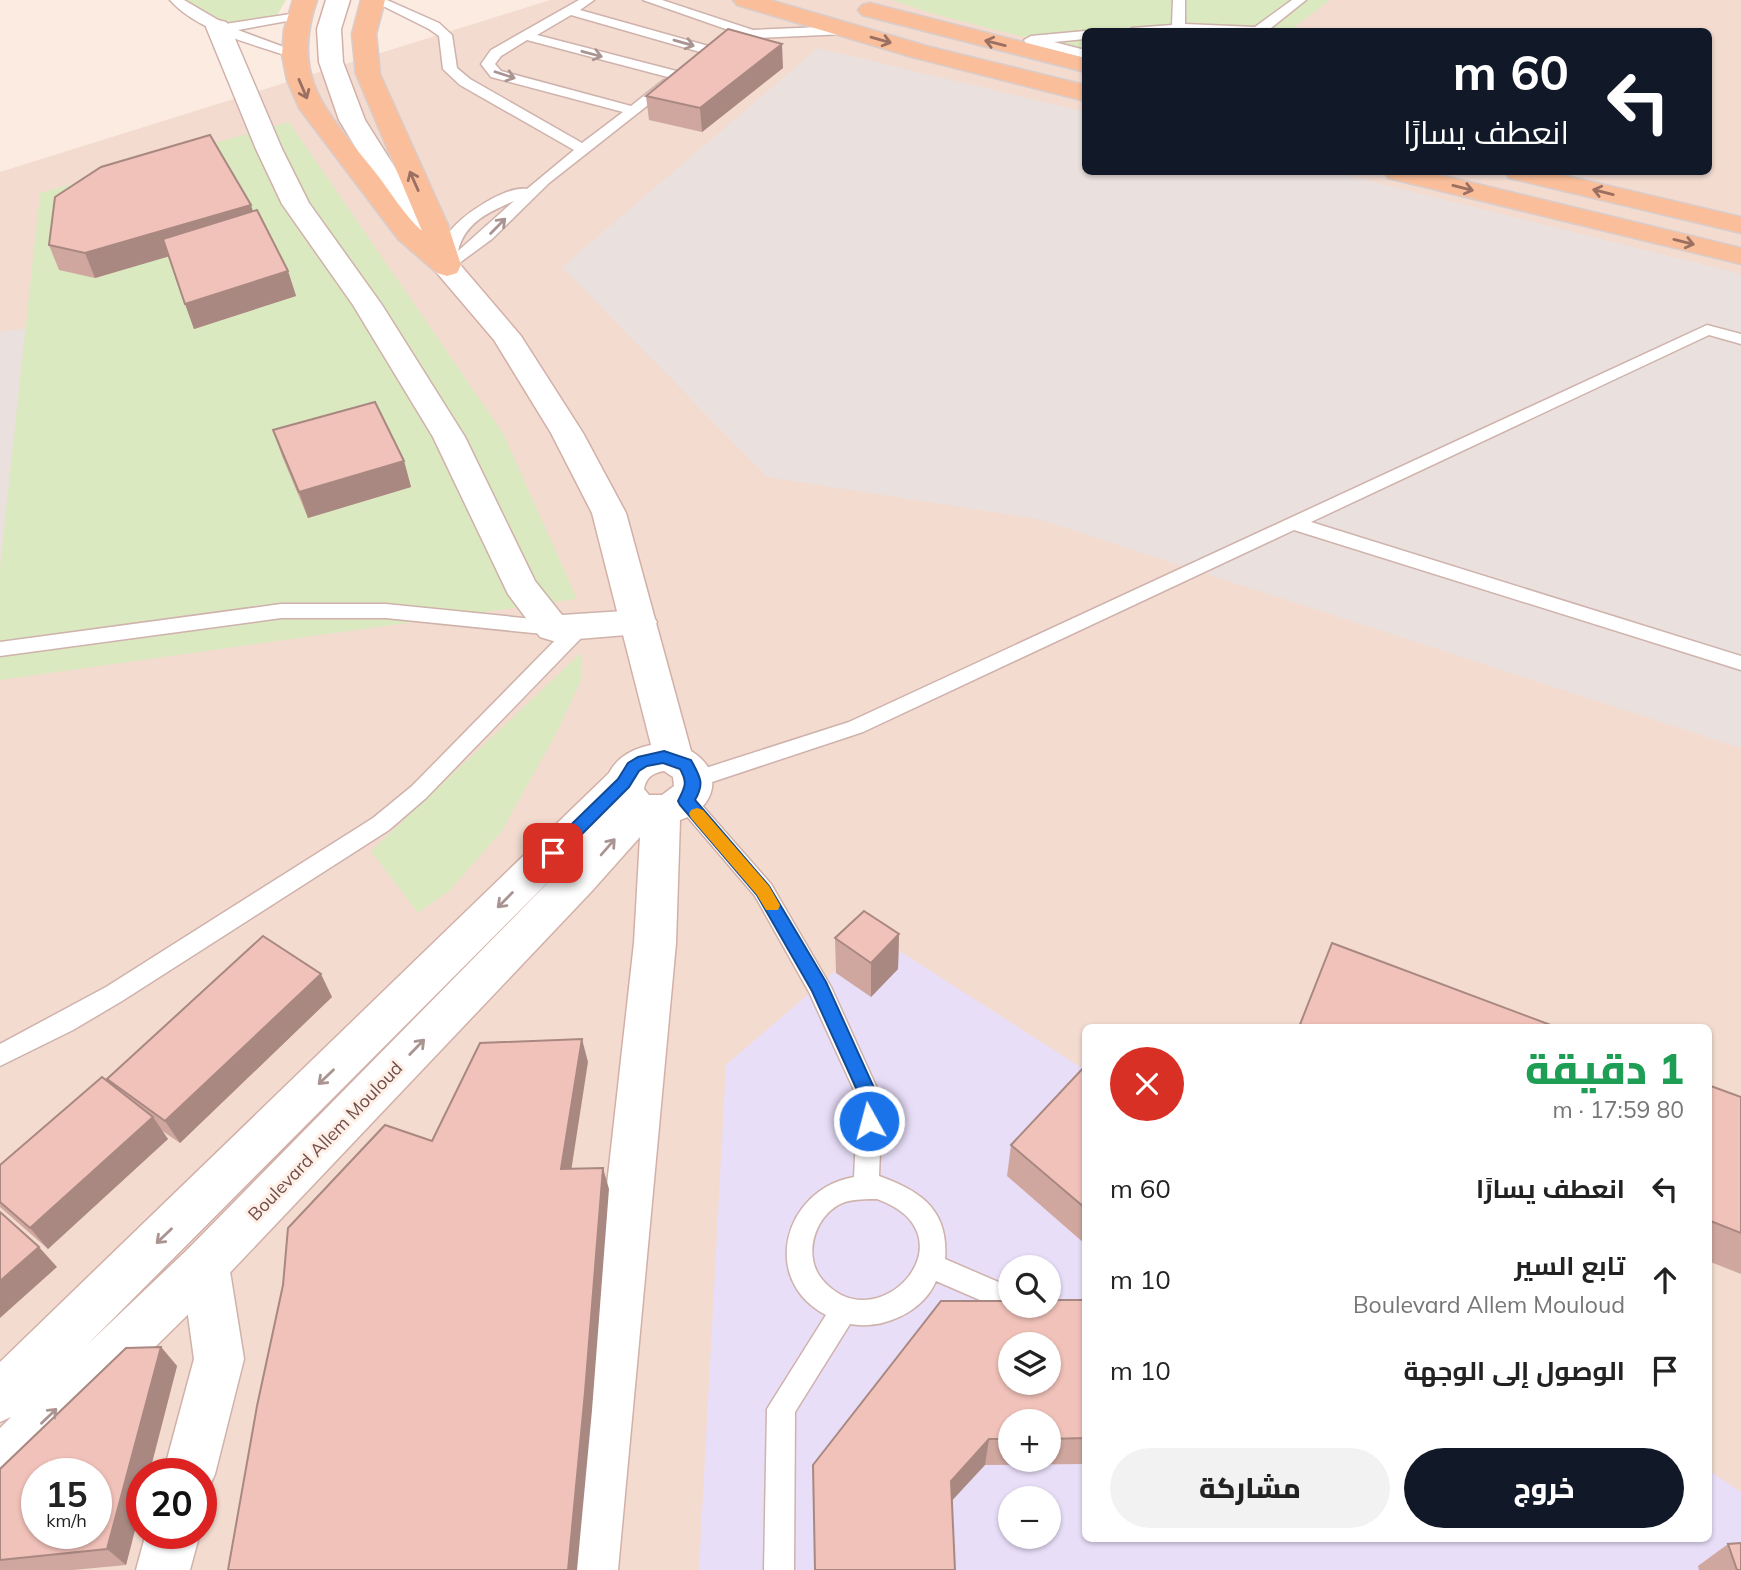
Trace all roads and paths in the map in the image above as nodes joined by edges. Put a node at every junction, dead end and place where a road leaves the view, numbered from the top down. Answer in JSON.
{"nodes":[{"id":1,"x":176,"y":0,"type":"edge"},
{"id":2,"x":338,"y":0,"type":"edge"},
{"id":3,"x":375,"y":0,"type":"edge"},
{"id":4,"x":588,"y":0,"type":"edge"},
{"id":5,"x":649,"y":0,"type":"edge"},
{"id":6,"x":745,"y":0,"type":"edge"},
{"id":7,"x":1179,"y":0,"type":"edge"},
{"id":8,"x":1300,"y":0,"type":"edge"},
{"id":9,"x":846,"y":4,"type":"dead end"},
{"id":10,"x":302,"y":7,"type":"edge"},
{"id":11,"x":571,"y":11,"type":"junction"},
{"id":12,"x":218,"y":27,"type":"junction"},
{"id":13,"x":1178,"y":28,"type":"edge"},
{"id":14,"x":1262,"y":28,"type":"edge"},
{"id":15,"x":846,"y":30,"type":"junction"},
{"id":16,"x":752,"y":34,"type":"junction"},
{"id":17,"x":1082,"y":35,"type":"edge"},
{"id":18,"x":526,"y":36,"type":"junction"},
{"id":19,"x":714,"y":52,"type":"junction"},
{"id":20,"x":293,"y":53,"type":"junction"},
{"id":21,"x":1082,"y":53,"type":"edge"},
{"id":22,"x":1082,"y":64,"type":"edge"},
{"id":23,"x":687,"y":70,"type":"junction"},
{"id":24,"x":1082,"y":92,"type":"edge"},
{"id":25,"x":632,"y":110,"type":"junction"},
{"id":26,"x":582,"y":149,"type":"junction"},
{"id":27,"x":1409,"y":175,"type":"edge"},
{"id":28,"x":1531,"y":175,"type":"edge"},
{"id":29,"x":544,"y":180,"type":"junction"},
{"id":30,"x":431,"y":219,"type":"junction"},
{"id":31,"x":471,"y":219,"type":"junction"},
{"id":32,"x":1741,"y":225,"type":"edge"},
{"id":33,"x":1741,"y":256,"type":"edge"},
{"id":34,"x":447,"y":267,"type":"junction"},
{"id":35,"x":1741,"y":339,"type":"edge"},
{"id":36,"x":1296,"y":524,"type":"junction"},
{"id":37,"x":639,"y":622,"type":"junction"},
{"id":38,"x":567,"y":627,"type":"junction"},
{"id":39,"x":0,"y":649,"type":"edge"},
{"id":40,"x":1741,"y":663,"type":"edge"},
{"id":41,"x":660,"y":786,"type":"junction"},
{"id":42,"x":0,"y":1056,"type":"edge"},
{"id":43,"x":866,"y":1188,"type":"junction"},
{"id":44,"x":205,"y":1265,"type":"junction"},
{"id":45,"x":931,"y":1266,"type":"junction"},
{"id":46,"x":998,"y":1295,"type":"edge"},
{"id":47,"x":844,"y":1310,"type":"junction"},
{"id":48,"x":0,"y":1397,"type":"edge"},
{"id":49,"x":192,"y":1458,"type":"edge"},
{"id":50,"x":0,"y":1464,"type":"edge"},
{"id":51,"x":169,"y":1549,"type":"edge"},
{"id":52,"x":163,"y":1570,"type":"edge"},
{"id":53,"x":591,"y":1570,"type":"edge"},
{"id":54,"x":779,"y":1570,"type":"edge"}],
"edges":[{"from":1,"to":12,"type":"lane"},
{"from":2,"to":34,"type":"main road"},
{"from":3,"to":26,"type":"lane"},
{"from":30,"to":3,"type":"main road","one_way":true},
{"from":4,"to":11,"type":"lane"},
{"from":5,"to":16,"type":"lane"},
{"from":6,"to":15,"type":"main road"},
{"from":7,"to":13,"type":"lane"},
{"from":8,"to":14,"type":"lane"},
{"from":22,"to":9,"type":"main road","one_way":true},
{"from":10,"to":12,"type":"lane"},
{"from":10,"to":20,"type":"main road"},
{"from":11,"to":18,"type":"lane"},
{"from":11,"to":19,"type":"lane","one_way":true},
{"from":12,"to":20,"type":"lane"},
{"from":12,"to":38,"type":"main road"},
{"from":15,"to":16,"type":"lane"},
{"from":15,"to":24,"type":"main road","one_way":true},
{"from":16,"to":19,"type":"lane"},
{"from":17,"to":21,"type":"lane"},
{"from":18,"to":23,"type":"lane","one_way":true},
{"from":18,"to":25,"type":"lane","one_way":true},
{"from":19,"to":23,"type":"lane"},
{"from":20,"to":34,"type":"main road","one_way":true},
{"from":23,"to":25,"type":"lane"},
{"from":25,"to":26,"type":"lane"},
{"from":26,"to":29,"type":"lane"},
{"from":27,"to":33,"type":"main road","one_way":true},
{"from":32,"to":28,"type":"main road","one_way":true},
{"from":29,"to":31,"type":"lane"},
{"from":34,"to":29,"type":"lane","one_way":true},
{"from":30,"to":31,"type":"lane"},
{"from":30,"to":34,"type":"main road"},
{"from":31,"to":34,"type":"lane"},
{"from":34,"to":37,"type":"main road"},
{"from":35,"to":36,"type":"lane"},
{"from":36,"to":40,"type":"lane"},
{"from":36,"to":41,"type":"lane"},
{"from":37,"to":38,"type":"main road"},
{"from":37,"to":41,"type":"main road"},
{"from":38,"to":39,"type":"lane"},
{"from":38,"to":42,"type":"lane"},
{"from":41,"to":43,"type":"lane"},
{"from":44,"to":41,"type":"main road","name":"Boulevard Allem Mouloud","one_way":true},
{"from":41,"to":48,"type":"main road","one_way":true},
{"from":41,"to":53,"type":"main road"},
{"from":43,"to":45,"type":"lane"},
{"from":43,"to":47,"type":"lane"},
{"from":44,"to":49,"type":"main road"},
{"from":50,"to":44,"type":"main road","name":"Boulevard Allem Mouloud","one_way":true},
{"from":45,"to":46,"type":"lane"},
{"from":45,"to":47,"type":"lane"},
{"from":47,"to":54,"type":"lane"},
{"from":51,"to":52,"type":"main road"}]}
